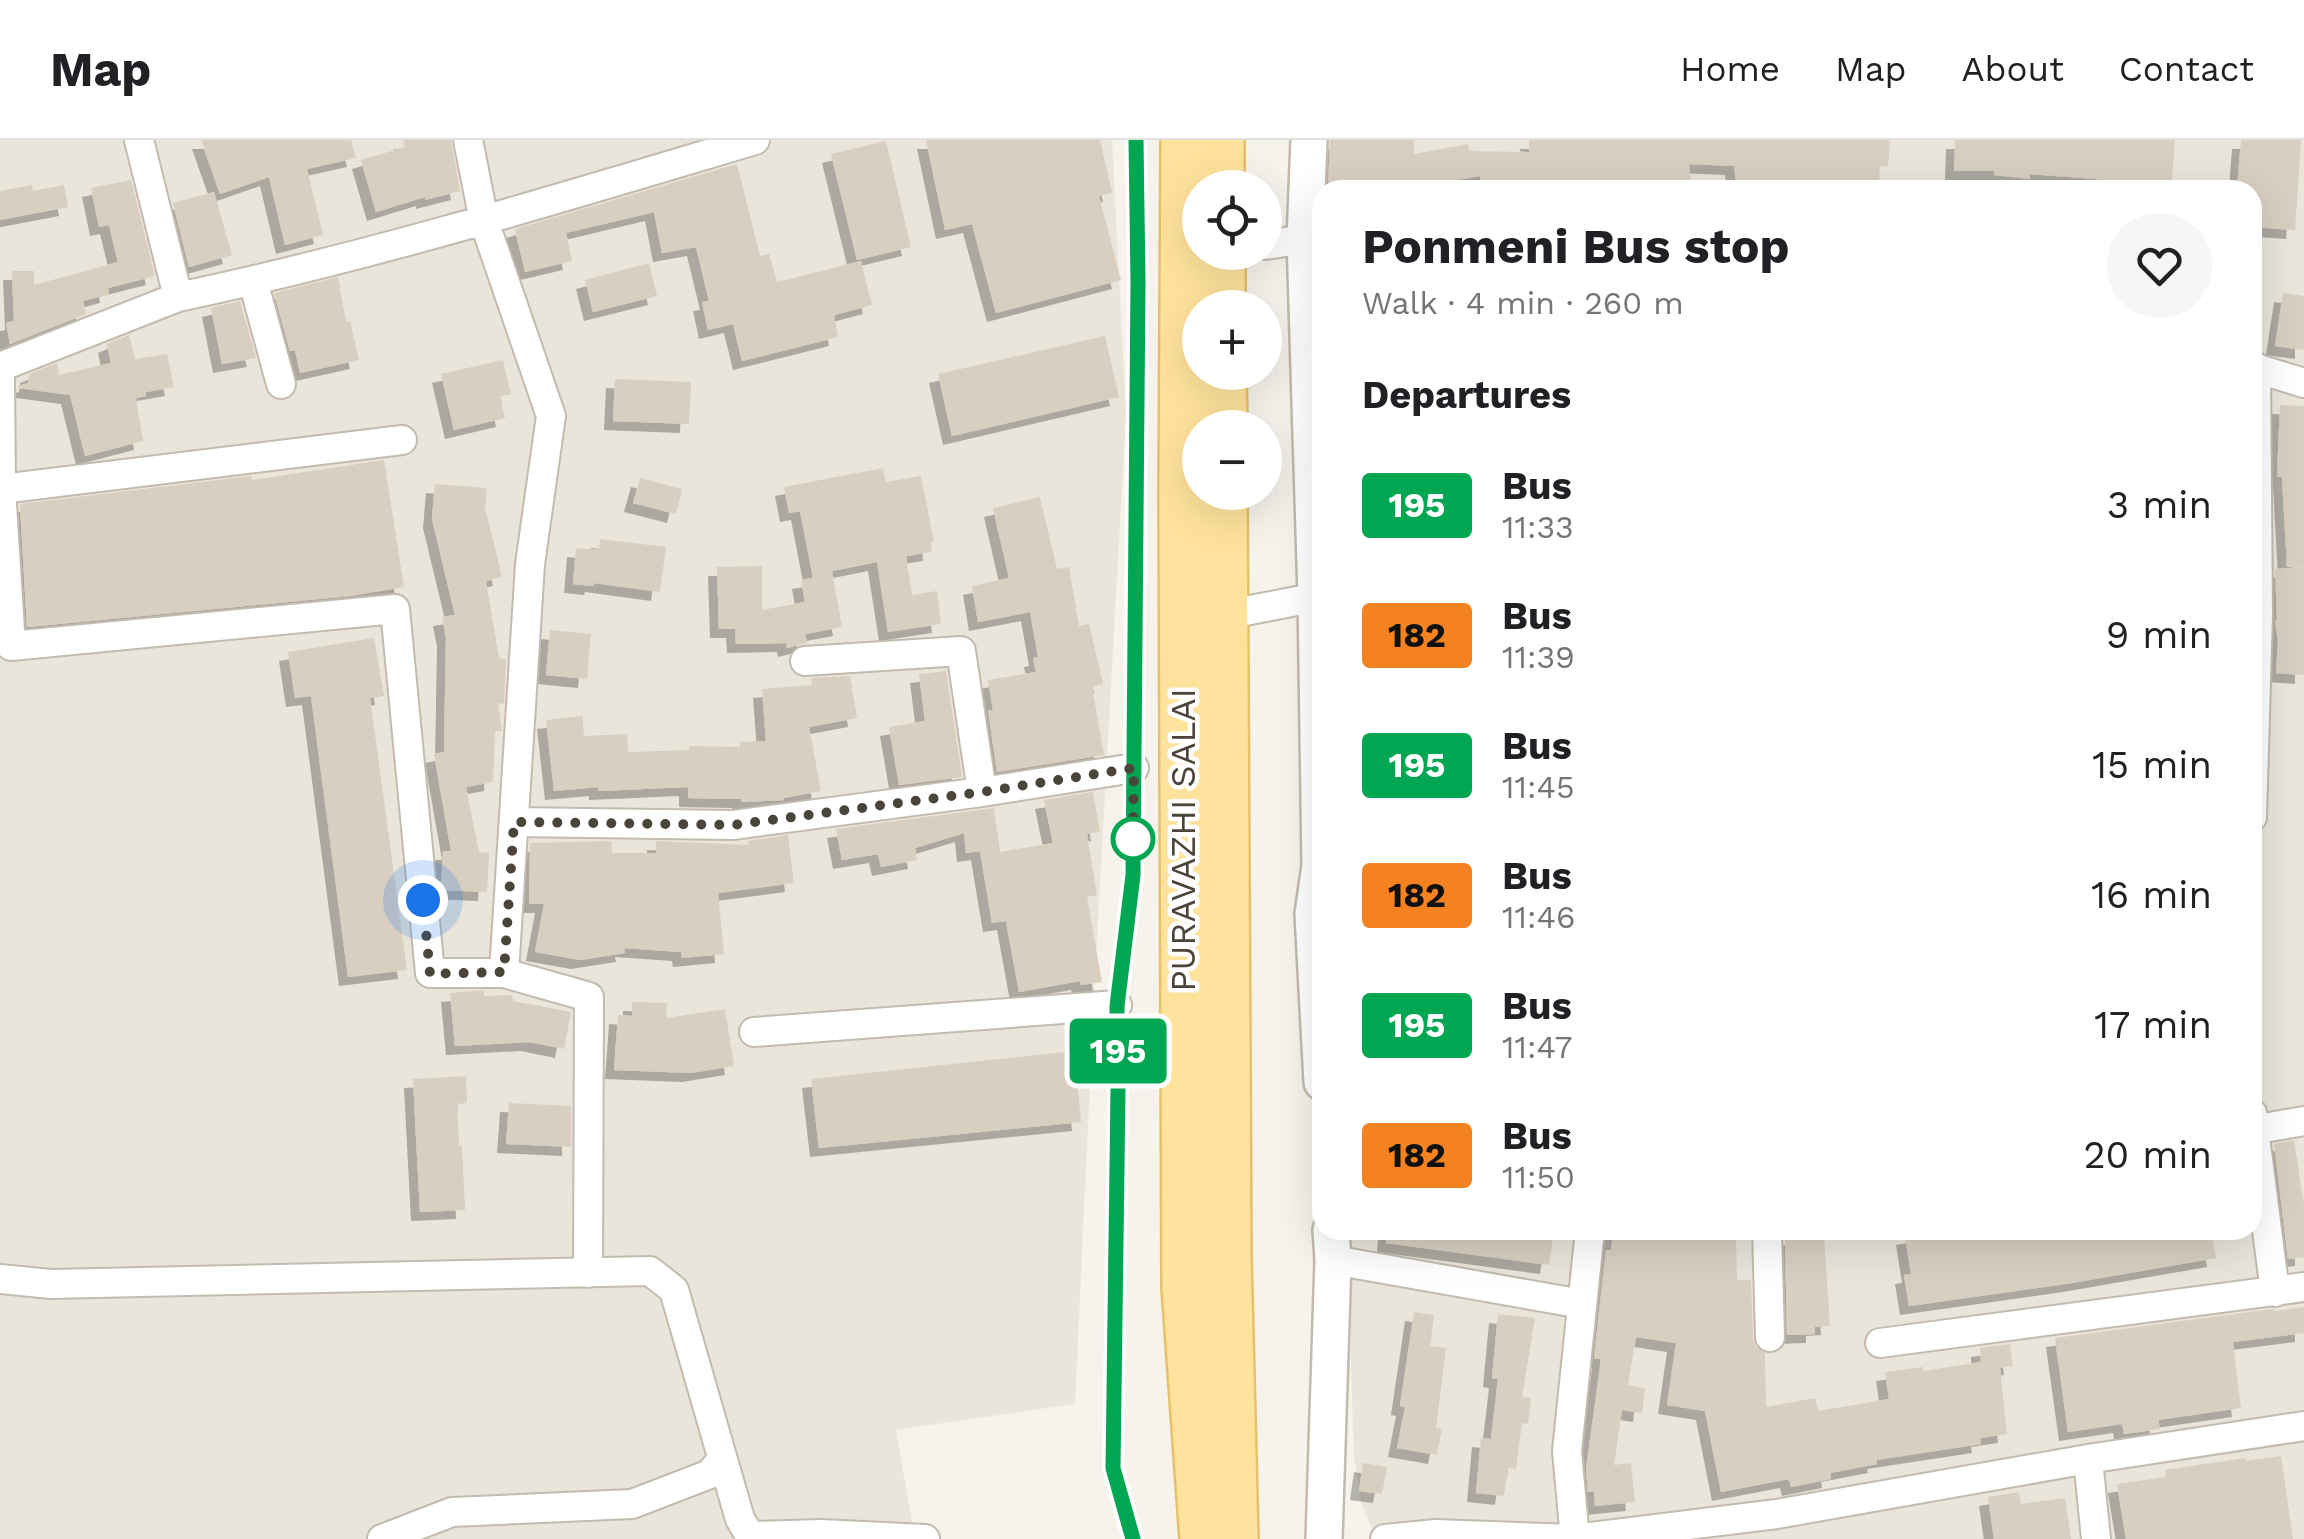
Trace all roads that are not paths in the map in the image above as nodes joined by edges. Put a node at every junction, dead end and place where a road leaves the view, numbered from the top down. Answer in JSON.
{"nodes":[{"id":1,"x":139,"y":140,"type":"edge"},
{"id":2,"x":468,"y":140,"type":"edge"},
{"id":3,"x":754,"y":140,"type":"edge"},
{"id":4,"x":1136,"y":140,"type":"edge"},
{"id":5,"x":1184,"y":140,"type":"edge"},
{"id":6,"x":1220,"y":140,"type":"edge"},
{"id":7,"x":1309,"y":140,"type":"edge"},
{"id":8,"x":1221,"y":170,"type":"edge"},
{"id":9,"x":1312,"y":199,"type":"edge"},
{"id":10,"x":484,"y":221,"type":"junction"},
{"id":11,"x":1312,"y":239,"type":"edge"},
{"id":12,"x":1282,"y":243,"type":"edge"},
{"id":13,"x":252,"y":281,"type":"junction"},
{"id":14,"x":178,"y":297,"type":"junction"},
{"id":15,"x":0,"y":367,"type":"edge"},
{"id":16,"x":2262,"y":370,"type":"edge"},
{"id":17,"x":0,"y":376,"type":"edge"},
{"id":18,"x":281,"y":384,"type":"dead end"},
{"id":19,"x":2304,"y":384,"type":"edge"},
{"id":20,"x":402,"y":440,"type":"dead end"},
{"id":21,"x":1,"y":489,"type":"edge"},
{"id":22,"x":1224,"y":510,"type":"edge"},
{"id":23,"x":1312,"y":597,"type":"edge"},
{"id":24,"x":1226,"y":615,"type":"junction"},
{"id":25,"x":805,"y":661,"type":"dead end"},
{"id":26,"x":1134,"y":768,"type":"junction"},
{"id":27,"x":982,"y":792,"type":"junction"},
{"id":28,"x":514,"y":822,"type":"junction"},
{"id":29,"x":504,"y":972,"type":"junction"},
{"id":30,"x":1117,"y":1006,"type":"junction"},
{"id":31,"x":754,"y":1032,"type":"dead end"},
{"id":32,"x":2304,"y":1121,"type":"edge"},
{"id":33,"x":2262,"y":1123,"type":"edge"},
{"id":34,"x":2262,"y":1196,"type":"edge"},
{"id":35,"x":1589,"y":1240,"type":"edge"},
{"id":36,"x":1768,"y":1240,"type":"edge"},
{"id":37,"x":1332,"y":1245,"type":"edge"},
{"id":38,"x":588,"y":1273,"type":"junction"},
{"id":39,"x":0,"y":1279,"type":"edge"},
{"id":40,"x":2304,"y":1288,"type":"edge"},
{"id":41,"x":2274,"y":1292,"type":"junction"},
{"id":42,"x":1582,"y":1304,"type":"junction"},
{"id":43,"x":1770,"y":1337,"type":"dead end"},
{"id":44,"x":1880,"y":1343,"type":"dead end"},
{"id":45,"x":2304,"y":1426,"type":"edge"},
{"id":46,"x":722,"y":1459,"type":"junction"},
{"id":47,"x":2088,"y":1459,"type":"junction"},
{"id":48,"x":748,"y":1538,"type":"edge"},
{"id":49,"x":382,"y":1539,"type":"edge"},
{"id":50,"x":920,"y":1539,"type":"edge"},
{"id":51,"x":1133,"y":1539,"type":"edge"},
{"id":52,"x":1204,"y":1539,"type":"edge"},
{"id":53,"x":1235,"y":1539,"type":"edge"},
{"id":54,"x":1324,"y":1539,"type":"edge"},
{"id":55,"x":1386,"y":1539,"type":"edge"},
{"id":56,"x":1574,"y":1539,"type":"edge"},
{"id":57,"x":2096,"y":1539,"type":"edge"}],
"edges":[{"from":1,"to":14,"type":"street"},
{"from":2,"to":10,"type":"street"},
{"from":3,"to":10,"type":"street"},
{"from":4,"to":26,"type":"lane"},
{"from":5,"to":52,"type":"main road","name":"PURAVAZHI SALAI"},
{"from":6,"to":8,"type":"main road"},
{"from":7,"to":9,"type":"street"},
{"from":10,"to":13,"type":"street"},
{"from":10,"to":28,"type":"street"},
{"from":11,"to":12,"type":"street"},
{"from":13,"to":14,"type":"street"},
{"from":13,"to":18,"type":"street"},
{"from":14,"to":15,"type":"street"},
{"from":16,"to":19,"type":"street"},
{"from":17,"to":21,"type":"street"},
{"from":20,"to":21,"type":"street"},
{"from":21,"to":29,"type":"street"},
{"from":22,"to":24,"type":"main road","name":"PURAVAZHI SALAI"},
{"from":23,"to":24,"type":"street"},
{"from":24,"to":53,"type":"main road","name":"PURAVAZHI SALAI"},
{"from":25,"to":27,"type":"street"},
{"from":26,"to":27,"type":"street"},
{"from":26,"to":30,"type":"lane"},
{"from":27,"to":28,"type":"street"},
{"from":28,"to":29,"type":"street"},
{"from":29,"to":38,"type":"street"},
{"from":30,"to":31,"type":"street"},
{"from":30,"to":51,"type":"lane"},
{"from":32,"to":33,"type":"street"},
{"from":34,"to":41,"type":"street"},
{"from":35,"to":42,"type":"street"},
{"from":36,"to":43,"type":"street"},
{"from":37,"to":42,"type":"street"},
{"from":37,"to":54,"type":"street"},
{"from":38,"to":39,"type":"street"},
{"from":38,"to":46,"type":"street"},
{"from":40,"to":41,"type":"street"},
{"from":41,"to":44,"type":"street"},
{"from":42,"to":56,"type":"street"},
{"from":45,"to":47,"type":"street"},
{"from":46,"to":48,"type":"street"},
{"from":46,"to":49,"type":"street"},
{"from":47,"to":56,"type":"street"},
{"from":47,"to":57,"type":"street"},
{"from":48,"to":50,"type":"street"},
{"from":55,"to":56,"type":"street"}]}
